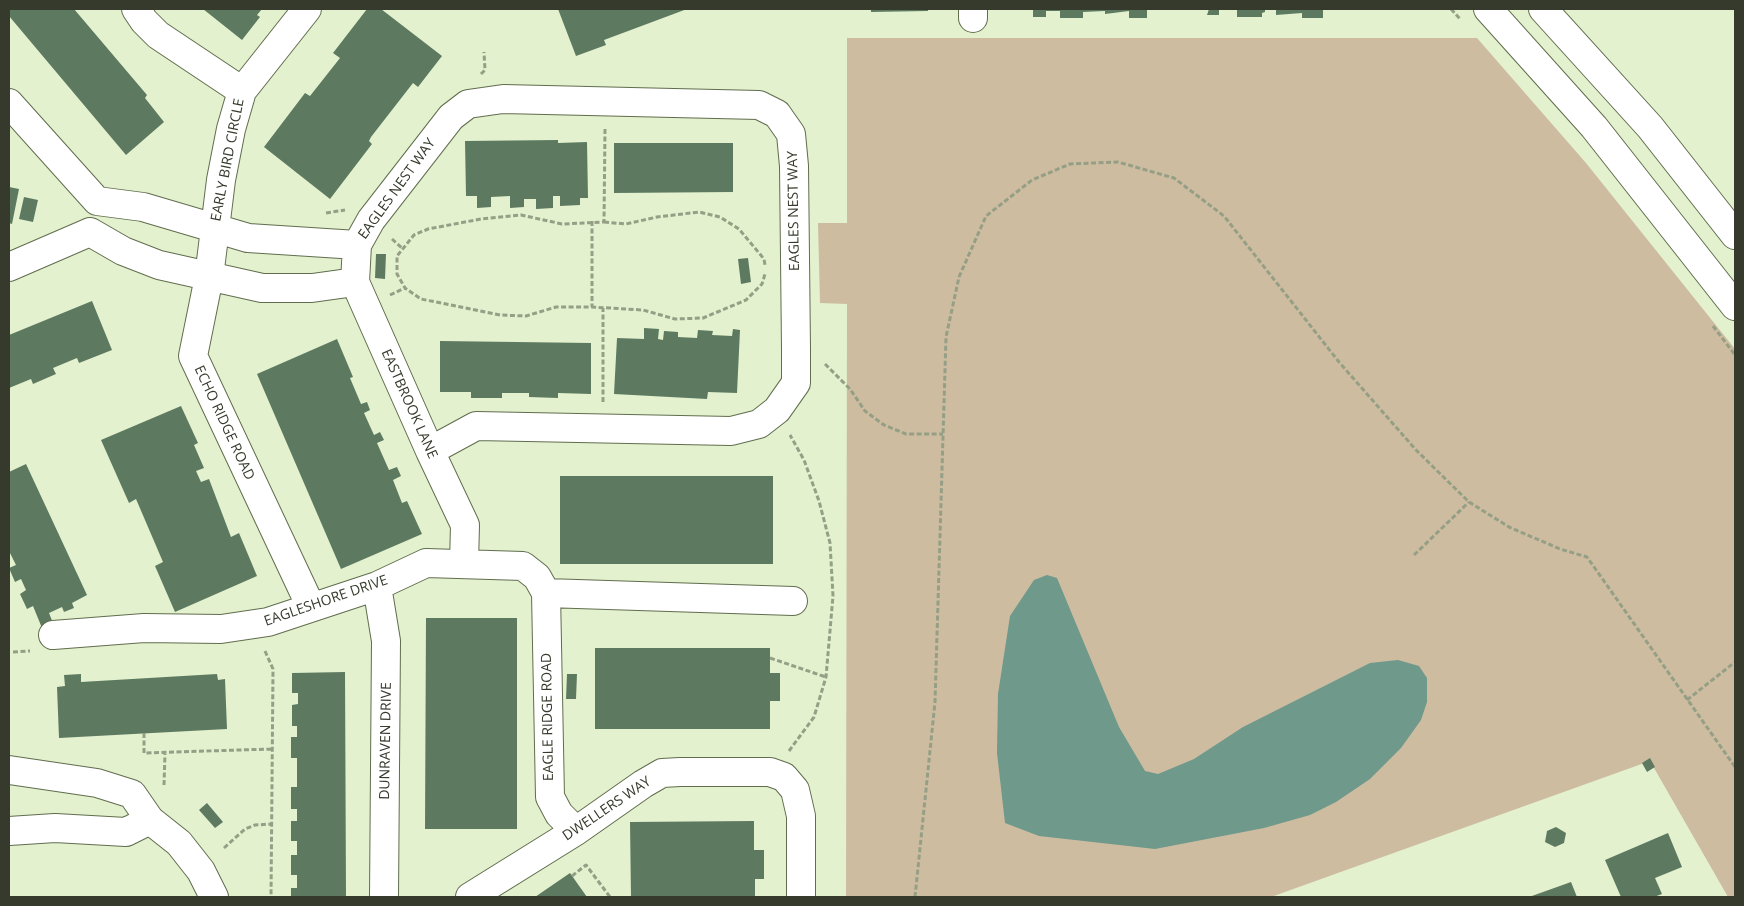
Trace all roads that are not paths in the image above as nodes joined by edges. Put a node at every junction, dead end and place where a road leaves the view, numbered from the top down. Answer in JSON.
{"nodes":[{"id":1,"x":136,"y":9,"type":"edge"},
{"id":2,"x":307,"y":9,"type":"edge"},
{"id":3,"x":1488,"y":9,"type":"edge"},
{"id":4,"x":1543,"y":9,"type":"edge"},
{"id":5,"x":242,"y":90,"type":"junction"},
{"id":6,"x":9,"y":102,"type":"edge"},
{"id":7,"x":98,"y":201,"type":"junction"},
{"id":8,"x":214,"y":229,"type":"junction"},
{"id":9,"x":90,"y":232,"type":"junction"},
{"id":10,"x":1735,"y":235,"type":"edge"},
{"id":11,"x":357,"y":245,"type":"junction"},
{"id":12,"x":9,"y":267,"type":"edge"},
{"id":13,"x":209,"y":277,"type":"junction"},
{"id":14,"x":359,"y":293,"type":"junction"},
{"id":15,"x":1735,"y":306,"type":"edge"},
{"id":16,"x":430,"y":451,"type":"junction"},
{"id":17,"x":464,"y":563,"type":"junction"},
{"id":18,"x":377,"y":586,"type":"junction"},
{"id":19,"x":546,"y":593,"type":"junction"},
{"id":20,"x":793,"y":601,"type":"dead end"},
{"id":21,"x":311,"y":606,"type":"junction"},
{"id":22,"x":53,"y":635,"type":"dead end"},
{"id":23,"x":9,"y":770,"type":"edge"},
{"id":24,"x":150,"y":820,"type":"junction"},
{"id":25,"x":9,"y":831,"type":"edge"},
{"id":26,"x":576,"y":831,"type":"junction"},
{"id":27,"x":214,"y":897,"type":"edge"},
{"id":28,"x":384,"y":897,"type":"edge"},
{"id":29,"x":470,"y":897,"type":"edge"},
{"id":30,"x":801,"y":897,"type":"edge"}],
"edges":[{"from":1,"to":5,"type":"street","name":"EARLY BIRD CIRCLE"},
{"from":2,"to":5,"type":"street","name":"EARLY BIRD CIRCLE"},
{"from":3,"to":15,"type":"street"},
{"from":4,"to":10,"type":"street"},
{"from":5,"to":8,"type":"street","name":"EARLY BIRD CIRCLE"},
{"from":6,"to":7,"type":"street"},
{"from":7,"to":8,"type":"street"},
{"from":7,"to":9,"type":"street"},
{"from":8,"to":11,"type":"street"},
{"from":8,"to":13,"type":"street","name":"ECHO RIDGE ROAD"},
{"from":9,"to":12,"type":"street"},
{"from":9,"to":13,"type":"street"},
{"from":11,"to":14,"type":"street","name":"EASTBROOK LANE"},
{"from":11,"to":16,"type":"street","name":"EAGLES NEST WAY"},
{"from":13,"to":14,"type":"street"},
{"from":13,"to":21,"type":"street","name":"ECHO RIDGE ROAD"},
{"from":14,"to":16,"type":"street","name":"EASTBROOK LANE"},
{"from":16,"to":17,"type":"street","name":"EASTBROOK LANE"},
{"from":17,"to":18,"type":"street","name":"EAGLESHORE DRIVE"},
{"from":17,"to":19,"type":"street","name":"EAGLESHORE DRIVE"},
{"from":18,"to":21,"type":"street","name":"EAGLESHORE DRIVE"},
{"from":18,"to":28,"type":"street","name":"DUNRAVEN DRIVE"},
{"from":19,"to":20,"type":"street"},
{"from":19,"to":26,"type":"street","name":"EAGLE RIDGE ROAD"},
{"from":21,"to":22,"type":"street","name":"EAGLESHORE DRIVE"},
{"from":23,"to":24,"type":"street"},
{"from":24,"to":25,"type":"street"},
{"from":24,"to":27,"type":"street"},
{"from":26,"to":29,"type":"street","name":"DWELLERS WAY"},
{"from":26,"to":30,"type":"street","name":"DWELLERS WAY"}]}
